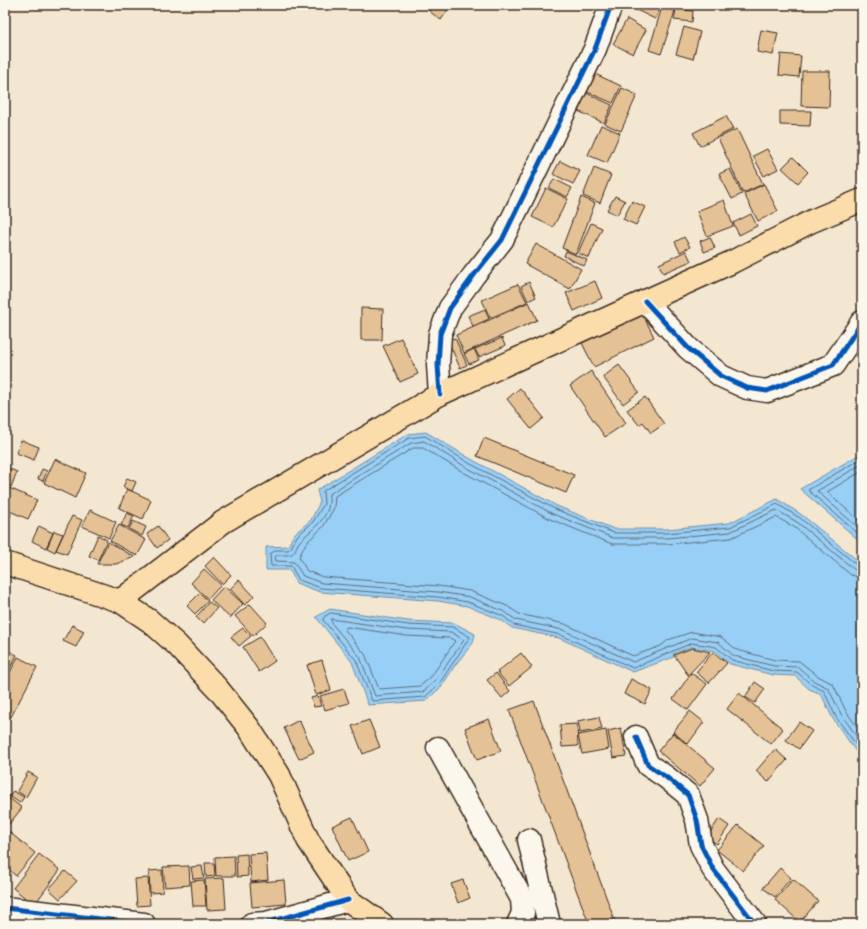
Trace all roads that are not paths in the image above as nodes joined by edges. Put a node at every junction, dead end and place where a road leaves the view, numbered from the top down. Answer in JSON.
{"nodes":[{"id":1,"x":612,"y":5,"type":"edge"},
{"id":2,"x":862,"y":200,"type":"edge"},
{"id":3,"x":645,"y":301,"type":"junction"},
{"id":4,"x":862,"y":322,"type":"edge"},
{"id":5,"x":440,"y":394,"type":"junction"},
{"id":6,"x":5,"y":563,"type":"edge"},
{"id":7,"x":120,"y":601,"type":"junction"},
{"id":8,"x":636,"y":737,"type":"dead end"},
{"id":9,"x":438,"y":748,"type":"dead end"},
{"id":10,"x":530,"y":840,"type":"dead end"},
{"id":11,"x":348,"y":900,"type":"junction"},
{"id":12,"x":5,"y":908,"type":"edge"},
{"id":13,"x":144,"y":924,"type":"edge"},
{"id":14,"x":252,"y":924,"type":"edge"},
{"id":15,"x":382,"y":924,"type":"edge"},
{"id":16,"x":518,"y":924,"type":"edge"},
{"id":17,"x":549,"y":924,"type":"edge"},
{"id":18,"x":755,"y":924,"type":"edge"}],
"edges":[{"from":1,"to":5,"type":"street"},
{"from":2,"to":3,"type":"main road"},
{"from":3,"to":4,"type":"street"},
{"from":3,"to":5,"type":"main road"},
{"from":5,"to":7,"type":"main road"},
{"from":6,"to":7,"type":"main road"},
{"from":7,"to":11,"type":"main road"},
{"from":8,"to":18,"type":"street"},
{"from":9,"to":16,"type":"street"},
{"from":10,"to":17,"type":"street"},
{"from":11,"to":14,"type":"street"},
{"from":11,"to":15,"type":"main road"},
{"from":12,"to":13,"type":"street"}]}
